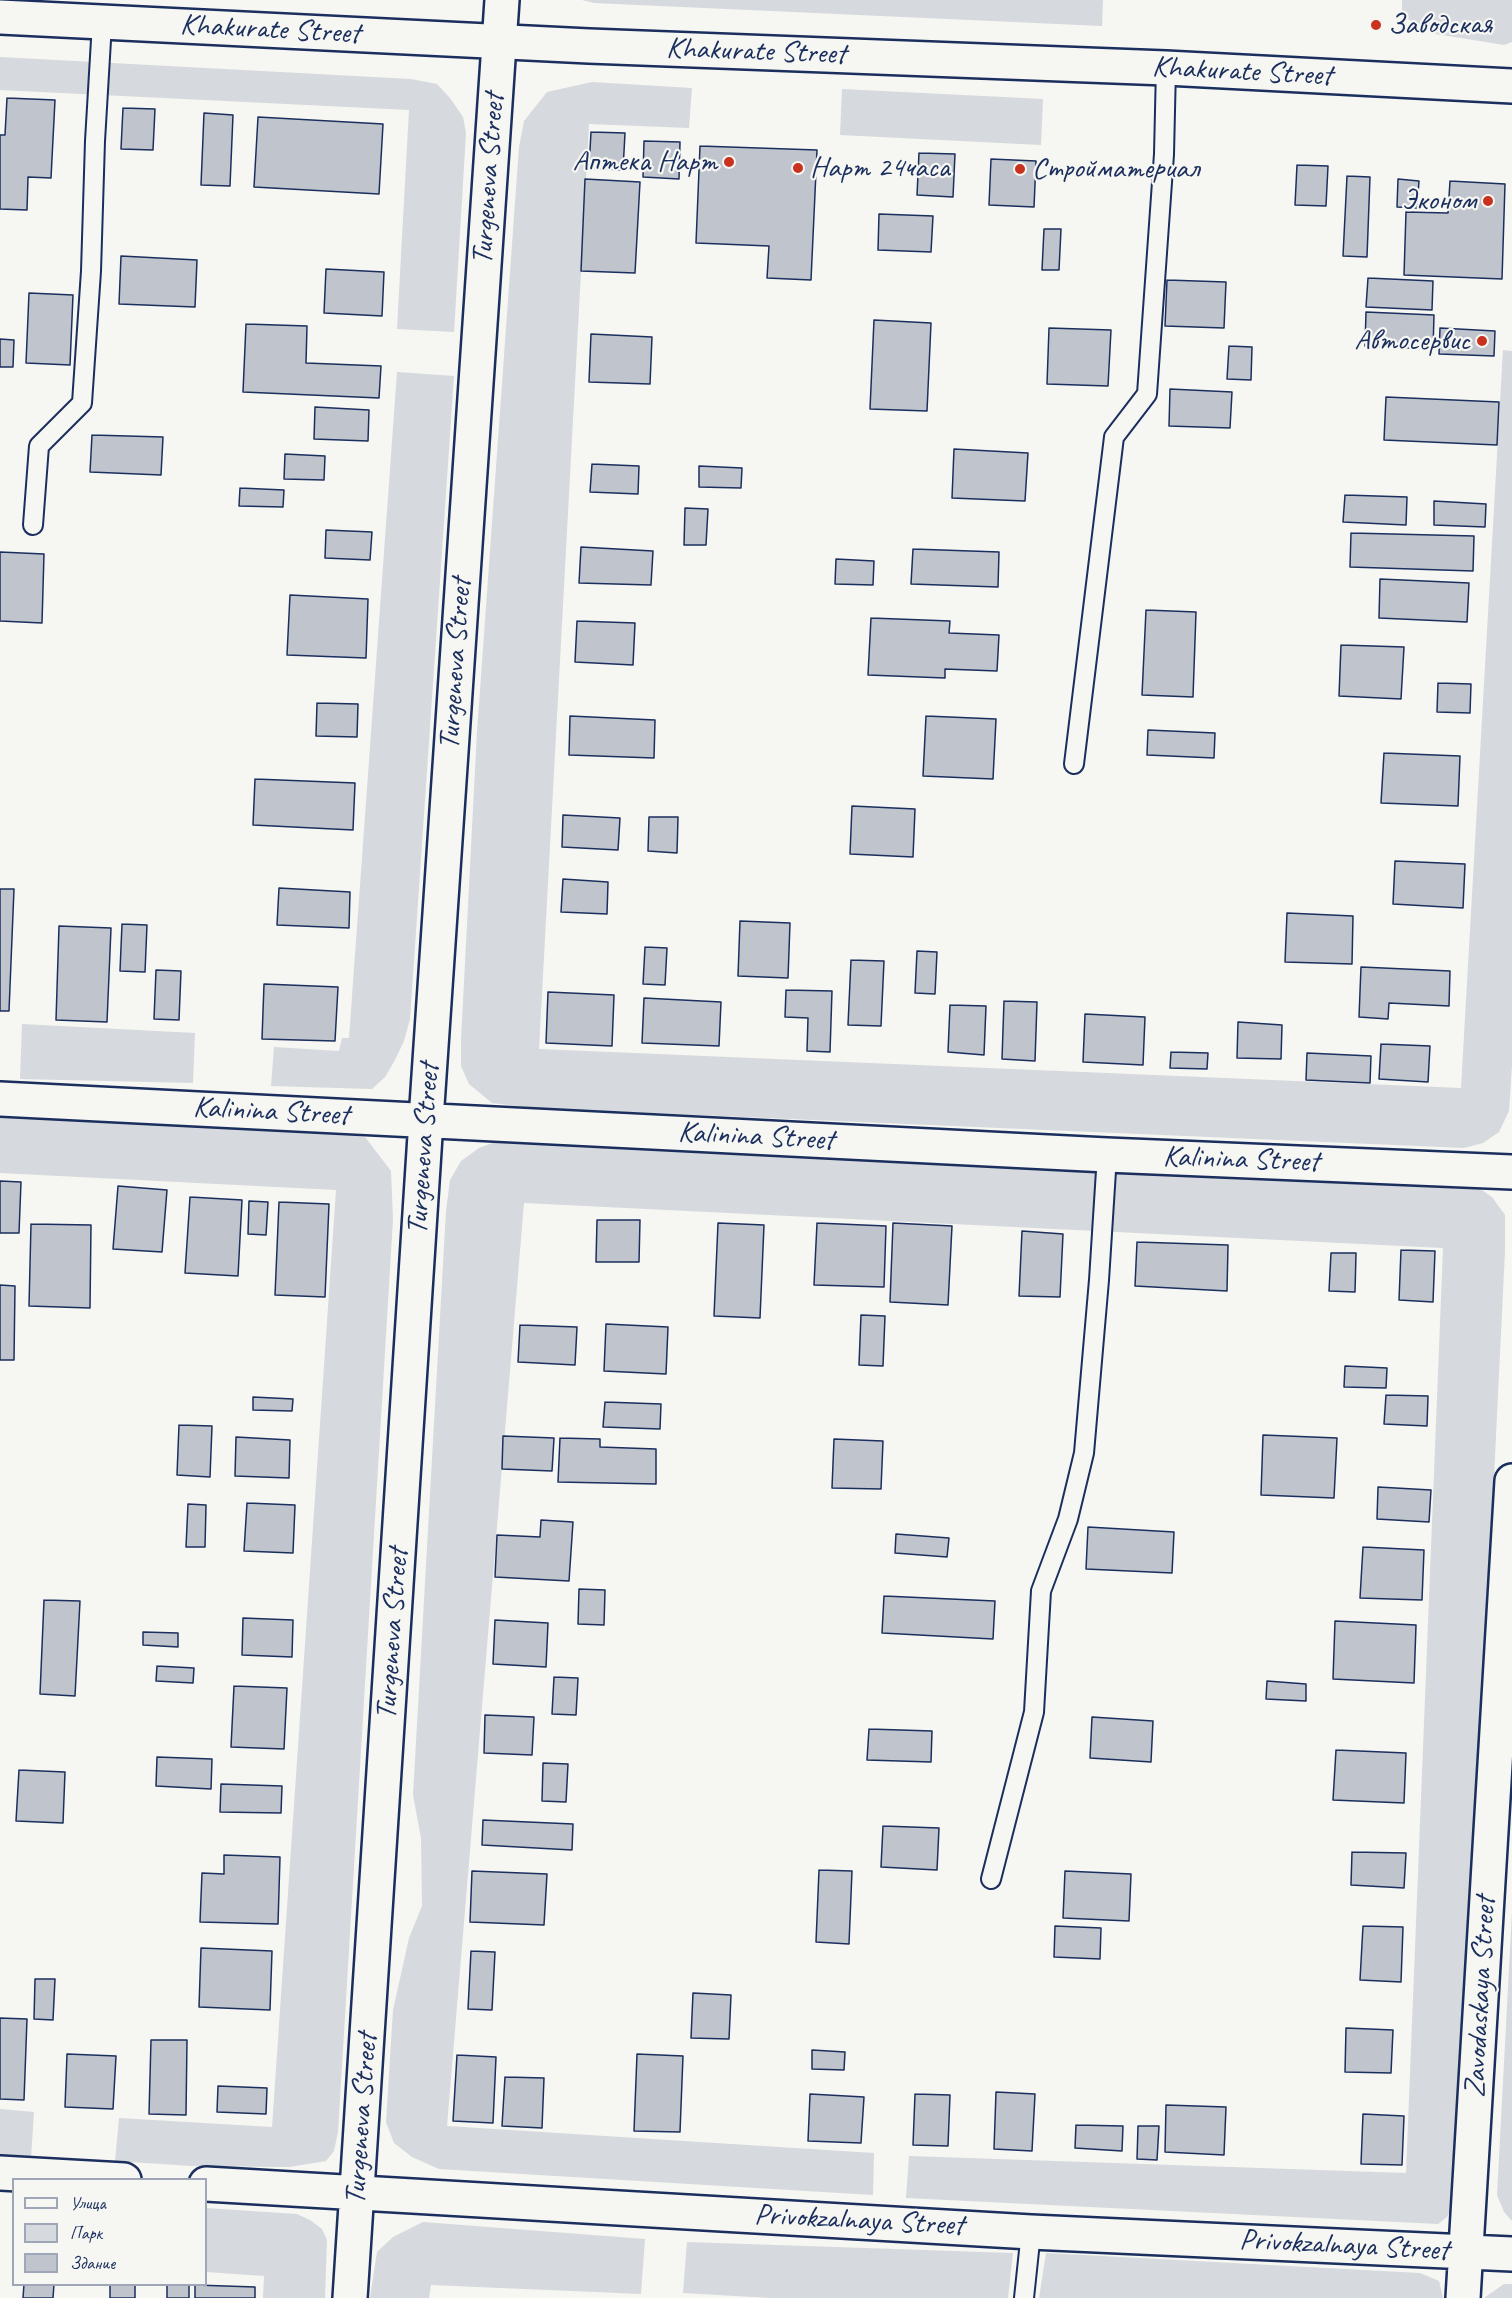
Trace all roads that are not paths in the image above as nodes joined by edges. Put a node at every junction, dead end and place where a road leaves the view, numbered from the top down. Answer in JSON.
{"nodes":[{"id":1,"x":502,"y":0,"type":"edge"},
{"id":2,"x":0,"y":17,"type":"edge"},
{"id":3,"x":102,"y":23,"type":"junction"},
{"id":4,"x":498,"y":40,"type":"junction"},
{"id":5,"x":1167,"y":68,"type":"junction"},
{"id":6,"x":1512,"y":86,"type":"edge"},
{"id":7,"x":33,"y":525,"type":"dead end"},
{"id":8,"x":1074,"y":764,"type":"dead end"},
{"id":9,"x":0,"y":1099,"type":"edge"},
{"id":10,"x":426,"y":1120,"type":"junction"},
{"id":11,"x":1107,"y":1155,"type":"junction"},
{"id":12,"x":1512,"y":1172,"type":"edge"},
{"id":13,"x":1512,"y":1481,"type":"edge"},
{"id":14,"x":991,"y":1879,"type":"dead end"},
{"id":15,"x":0,"y":2173,"type":"edge"},
{"id":16,"x":89,"y":2178,"type":"edge"},
{"id":17,"x":207,"y":2184,"type":"edge"},
{"id":18,"x":358,"y":2192,"type":"junction"},
{"id":19,"x":1031,"y":2232,"type":"junction"},
{"id":20,"x":1466,"y":2252,"type":"junction"},
{"id":21,"x":1512,"y":2254,"type":"edge"},
{"id":22,"x":350,"y":2298,"type":"edge"},
{"id":23,"x":1024,"y":2298,"type":"edge"},
{"id":24,"x":1463,"y":2298,"type":"edge"}],
"edges":[{"from":1,"to":4,"type":"street","name":"Turgeneva Street"},
{"from":2,"to":3,"type":"street","name":"Khakurate Street"},
{"from":3,"to":4,"type":"street","name":"Khakurate Street"},
{"from":3,"to":7,"type":"lane"},
{"from":4,"to":5,"type":"street","name":"Khakurate Street"},
{"from":4,"to":10,"type":"street","name":"Turgeneva Street"},
{"from":5,"to":6,"type":"street","name":"Khakurate Street"},
{"from":5,"to":8,"type":"lane"},
{"from":9,"to":10,"type":"street","name":"Kalinina Street"},
{"from":10,"to":11,"type":"street","name":"Kalinina Street"},
{"from":10,"to":18,"type":"street","name":"Turgeneva Street"},
{"from":11,"to":12,"type":"street","name":"Kalinina Street"},
{"from":11,"to":14,"type":"lane"},
{"from":13,"to":20,"type":"street","name":"Zavodaskaya Street"},
{"from":15,"to":16,"type":"street"},
{"from":17,"to":18,"type":"street","name":"Privokzalnaya Street"},
{"from":18,"to":19,"type":"street","name":"Privokzalnaya Street"},
{"from":18,"to":22,"type":"street","name":"Turgeneva Street"},
{"from":19,"to":20,"type":"street","name":"Privokzalnaya Street"},
{"from":19,"to":23,"type":"lane"},
{"from":20,"to":21,"type":"street","name":"Privokzalnaya Street"},
{"from":20,"to":24,"type":"street","name":"Zavodaskaya Street"}]}
